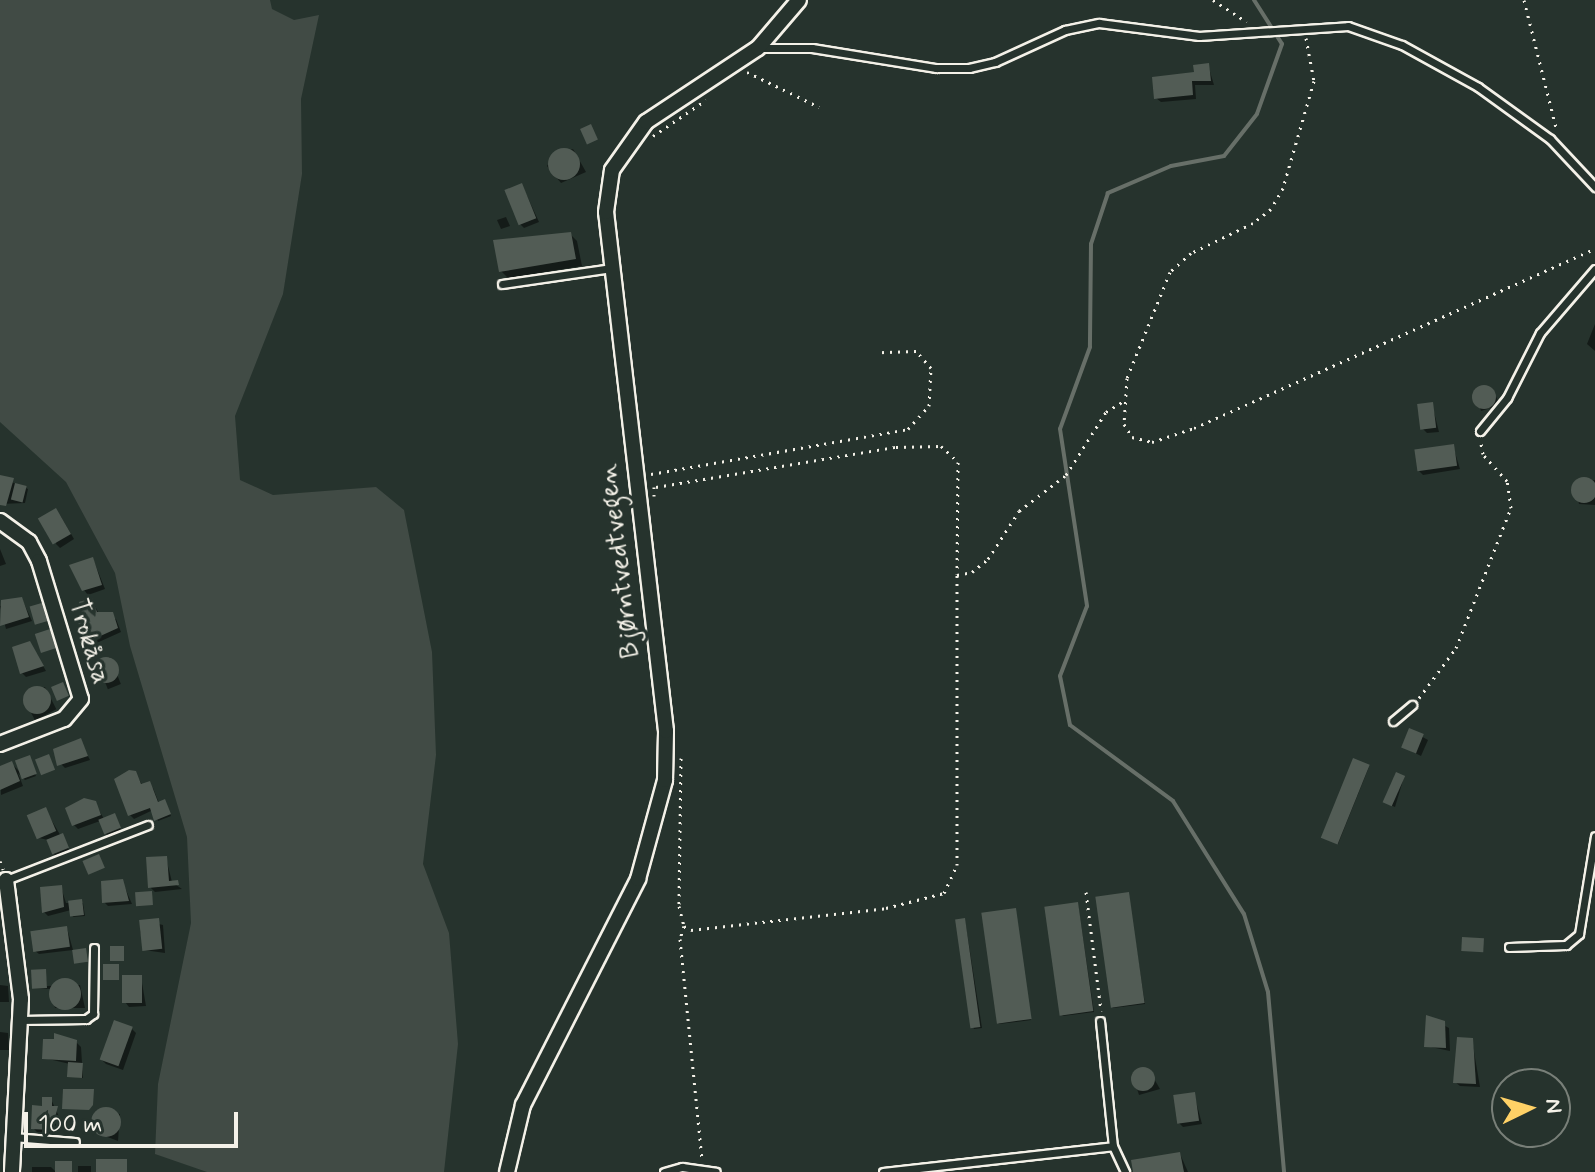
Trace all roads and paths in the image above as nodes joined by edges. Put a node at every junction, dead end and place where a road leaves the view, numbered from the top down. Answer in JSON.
{"nodes":[{"id":1,"x":799,"y":0,"type":"edge"},
{"id":2,"x":1213,"y":0,"type":"edge"},
{"id":3,"x":1524,"y":0,"type":"edge"},
{"id":4,"x":1303,"y":25,"type":"junction"},
{"id":5,"x":1258,"y":31,"type":"junction"},
{"id":6,"x":758,"y":48,"type":"junction"},
{"id":7,"x":737,"y":64,"type":"junction"},
{"id":8,"x":709,"y":98,"type":"dead end"},
{"id":9,"x":819,"y":107,"type":"dead end"},
{"id":10,"x":648,"y":140,"type":"dead end"},
{"id":11,"x":1557,"y":146,"type":"junction"},
{"id":12,"x":1595,"y":187,"type":"edge"},
{"id":13,"x":1595,"y":249,"type":"edge"},
{"id":14,"x":612,"y":268,"type":"junction"},
{"id":15,"x":1595,"y":269,"type":"edge"},
{"id":16,"x":502,"y":284,"type":"dead end"},
{"id":17,"x":879,"y":352,"type":"dead end"},
{"id":18,"x":1122,"y":402,"type":"junction"},
{"id":19,"x":1480,"y":431,"type":"joint"},
{"id":20,"x":635,"y":477,"type":"junction"},
{"id":21,"x":654,"y":487,"type":"junction"},
{"id":22,"x":654,"y":500,"type":"dead end"},
{"id":23,"x":0,"y":521,"type":"edge"},
{"id":24,"x":957,"y":575,"type":"junction"},
{"id":25,"x":1412,"y":705,"type":"joint"},
{"id":26,"x":1393,"y":721,"type":"dead end"},
{"id":27,"x":0,"y":744,"type":"edge"},
{"id":28,"x":680,"y":750,"type":"dead end"},
{"id":29,"x":148,"y":825,"type":"dead end"},
{"id":30,"x":1595,"y":836,"type":"edge"},
{"id":31,"x":6,"y":880,"type":"joint"},
{"id":32,"x":1086,"y":892,"type":"dead end"},
{"id":33,"x":684,"y":926,"type":"junction"},
{"id":34,"x":1509,"y":947,"type":"dead end"},
{"id":35,"x":94,"y":948,"type":"dead end"},
{"id":36,"x":20,"y":1020,"type":"junction"},
{"id":37,"x":1100,"y":1021,"type":"joint"},
{"id":38,"x":10,"y":1136,"type":"junction"},
{"id":39,"x":75,"y":1142,"type":"dead end"},
{"id":40,"x":1113,"y":1146,"type":"junction"},
{"id":41,"x":702,"y":1168,"type":"junction"},
{"id":42,"x":12,"y":1172,"type":"edge"},
{"id":43,"x":507,"y":1172,"type":"edge"},
{"id":44,"x":664,"y":1172,"type":"edge"},
{"id":45,"x":716,"y":1172,"type":"edge"},
{"id":46,"x":883,"y":1172,"type":"edge"},
{"id":47,"x":1125,"y":1172,"type":"edge"}],
"edges":[{"from":1,"to":6,"type":"street","name":"Bjørntvedtvegen"},
{"from":2,"to":5,"type":"path"},
{"from":3,"to":11,"type":"path"},
{"from":4,"to":5,"type":"lane"},
{"from":4,"to":11,"type":"lane"},
{"from":4,"to":18,"type":"path"},
{"from":5,"to":6,"type":"lane"},
{"from":6,"to":7,"type":"street","name":"Bjørntvedtvegen"},
{"from":7,"to":9,"type":"path"},
{"from":7,"to":14,"type":"street","name":"Bjørntvedtvegen"},
{"from":8,"to":10,"type":"path"},
{"from":11,"to":12,"type":"lane"},
{"from":13,"to":18,"type":"path"},
{"from":14,"to":16,"type":"lane"},
{"from":14,"to":20,"type":"street","name":"Bjørntvedtvegen"},
{"from":15,"to":19,"type":"lane"},
{"from":17,"to":20,"type":"path"},
{"from":18,"to":24,"type":"path"},
{"from":19,"to":25,"type":"path"},
{"from":20,"to":21,"type":"path"},
{"from":20,"to":43,"type":"street","name":"Bjørntvedtvegen"},
{"from":21,"to":22,"type":"path"},
{"from":21,"to":24,"type":"path"},
{"from":23,"to":27,"type":"street","name":"Trokåsa"},
{"from":24,"to":33,"type":"path"},
{"from":25,"to":26,"type":"lane"},
{"from":28,"to":33,"type":"path"},
{"from":29,"to":31,"type":"lane"},
{"from":30,"to":34,"type":"lane"},
{"from":31,"to":36,"type":"street"},
{"from":32,"to":37,"type":"path"},
{"from":33,"to":41,"type":"path"},
{"from":35,"to":36,"type":"lane"},
{"from":36,"to":38,"type":"street"},
{"from":37,"to":40,"type":"lane"},
{"from":38,"to":39,"type":"lane"},
{"from":38,"to":42,"type":"street"},
{"from":40,"to":46,"type":"lane"},
{"from":40,"to":47,"type":"lane"},
{"from":41,"to":44,"type":"lane"},
{"from":41,"to":45,"type":"lane"}]}
